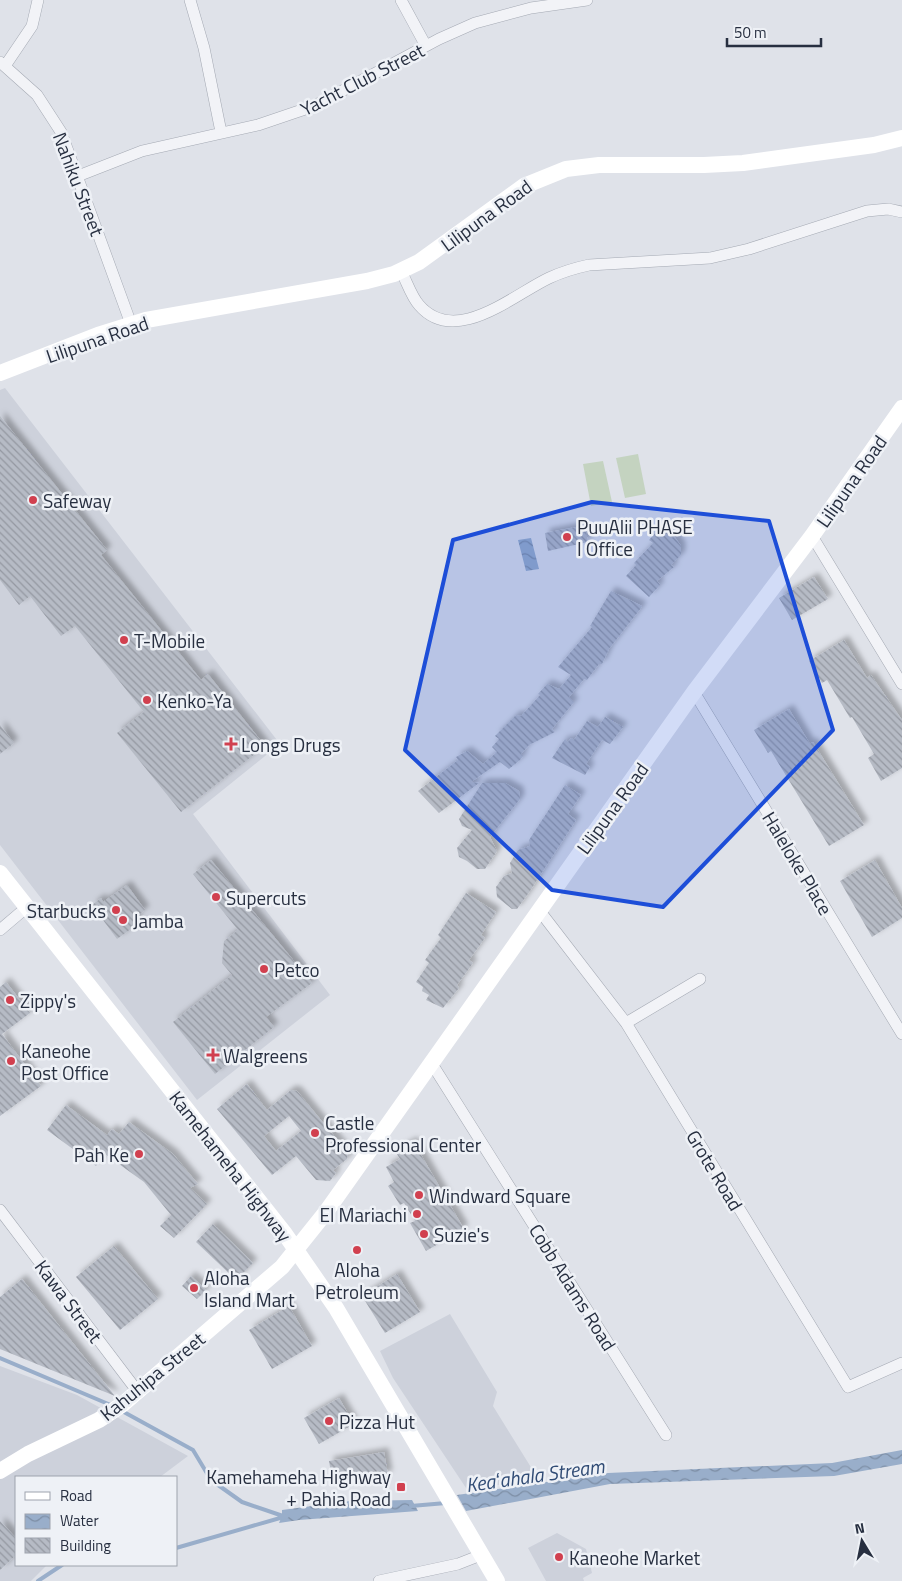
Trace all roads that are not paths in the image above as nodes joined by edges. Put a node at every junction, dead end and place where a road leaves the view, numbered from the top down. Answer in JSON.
{"nodes":[{"id":1,"x":38,"y":0,"type":"edge"},
{"id":2,"x":190,"y":0,"type":"edge"},
{"id":3,"x":401,"y":0,"type":"edge"},
{"id":4,"x":587,"y":0,"type":"edge"},
{"id":5,"x":426,"y":46,"type":"junction"},
{"id":6,"x":3,"y":64,"type":"edge"},
{"id":7,"x":221,"y":132,"type":"junction"},
{"id":8,"x":902,"y":138,"type":"edge"},
{"id":9,"x":78,"y":176,"type":"junction"},
{"id":10,"x":902,"y":212,"type":"edge"},
{"id":11,"x":401,"y":271,"type":"junction"},
{"id":12,"x":131,"y":324,"type":"junction"},
{"id":13,"x":0,"y":374,"type":"edge"},
{"id":14,"x":902,"y":408,"type":"edge"},
{"id":15,"x":812,"y":536,"type":"junction"},
{"id":16,"x":902,"y":684,"type":"edge"},
{"id":17,"x":694,"y":692,"type":"junction"},
{"id":18,"x":0,"y":873,"type":"edge"},
{"id":19,"x":27,"y":907,"type":"junction"},
{"id":20,"x":539,"y":910,"type":"junction"},
{"id":21,"x":0,"y":930,"type":"edge"},
{"id":22,"x":700,"y":978,"type":"dead end"},
{"id":23,"x":626,"y":1023,"type":"junction"},
{"id":24,"x":902,"y":1034,"type":"edge"},
{"id":25,"x":432,"y":1064,"type":"junction"},
{"id":26,"x":0,"y":1210,"type":"edge"},
{"id":27,"x":326,"y":1212,"type":"joint"},
{"id":28,"x":295,"y":1249,"type":"junction"},
{"id":29,"x":902,"y":1363,"type":"edge"},
{"id":30,"x":138,"y":1392,"type":"junction"},
{"id":31,"x":666,"y":1435,"type":"dead end"},
{"id":32,"x":0,"y":1470,"type":"edge"},
{"id":33,"x":481,"y":1555,"type":"junction"},
{"id":34,"x":379,"y":1581,"type":"edge"},
{"id":35,"x":497,"y":1581,"type":"edge"}],
"edges":[{"from":1,"to":6,"type":"street"},
{"from":2,"to":7,"type":"street"},
{"from":3,"to":5,"type":"street"},
{"from":4,"to":5,"type":"street","name":"Yacht Club Street"},
{"from":5,"to":7,"type":"street","name":"Yacht Club Street"},
{"from":6,"to":9,"type":"street","name":"Nahiku Street"},
{"from":7,"to":9,"type":"street","name":"Yacht Club Street"},
{"from":8,"to":11,"type":"street","name":"Lilipuna Road"},
{"from":9,"to":12,"type":"street","name":"Nahiku Street"},
{"from":10,"to":11,"type":"street"},
{"from":11,"to":12,"type":"street","name":"Lilipuna Road"},
{"from":12,"to":13,"type":"street","name":"Lilipuna Road"},
{"from":14,"to":15,"type":"street","name":"Lilipuna Road"},
{"from":15,"to":16,"type":"street"},
{"from":15,"to":17,"type":"street","name":"Lilipuna Road"},
{"from":17,"to":20,"type":"street","name":"Lilipuna Road"},
{"from":17,"to":24,"type":"street","name":"Haleloke Place"},
{"from":18,"to":19,"type":"street","name":"Kamehameha Highway"},
{"from":19,"to":21,"type":"street"},
{"from":19,"to":28,"type":"street","name":"Kamehameha Highway"},
{"from":20,"to":23,"type":"street","name":"Grote Road"},
{"from":20,"to":25,"type":"street","name":"Lilipuna Road"},
{"from":22,"to":23,"type":"street"},
{"from":23,"to":29,"type":"street","name":"Grote Road"},
{"from":25,"to":27,"type":"street","name":"Lilipuna Road"},
{"from":25,"to":31,"type":"street","name":"Cobb Adams Road"},
{"from":26,"to":30,"type":"street","name":"Kawa Street"},
{"from":27,"to":28,"type":"street","name":"Kahuhipa Street"},
{"from":28,"to":30,"type":"street","name":"Kahuhipa Street"},
{"from":28,"to":33,"type":"street","name":"Kamehameha Highway"},
{"from":30,"to":32,"type":"street","name":"Kahuhipa Street"},
{"from":33,"to":34,"type":"street"},
{"from":33,"to":35,"type":"street","name":"Kamehameha Highway"}]}
